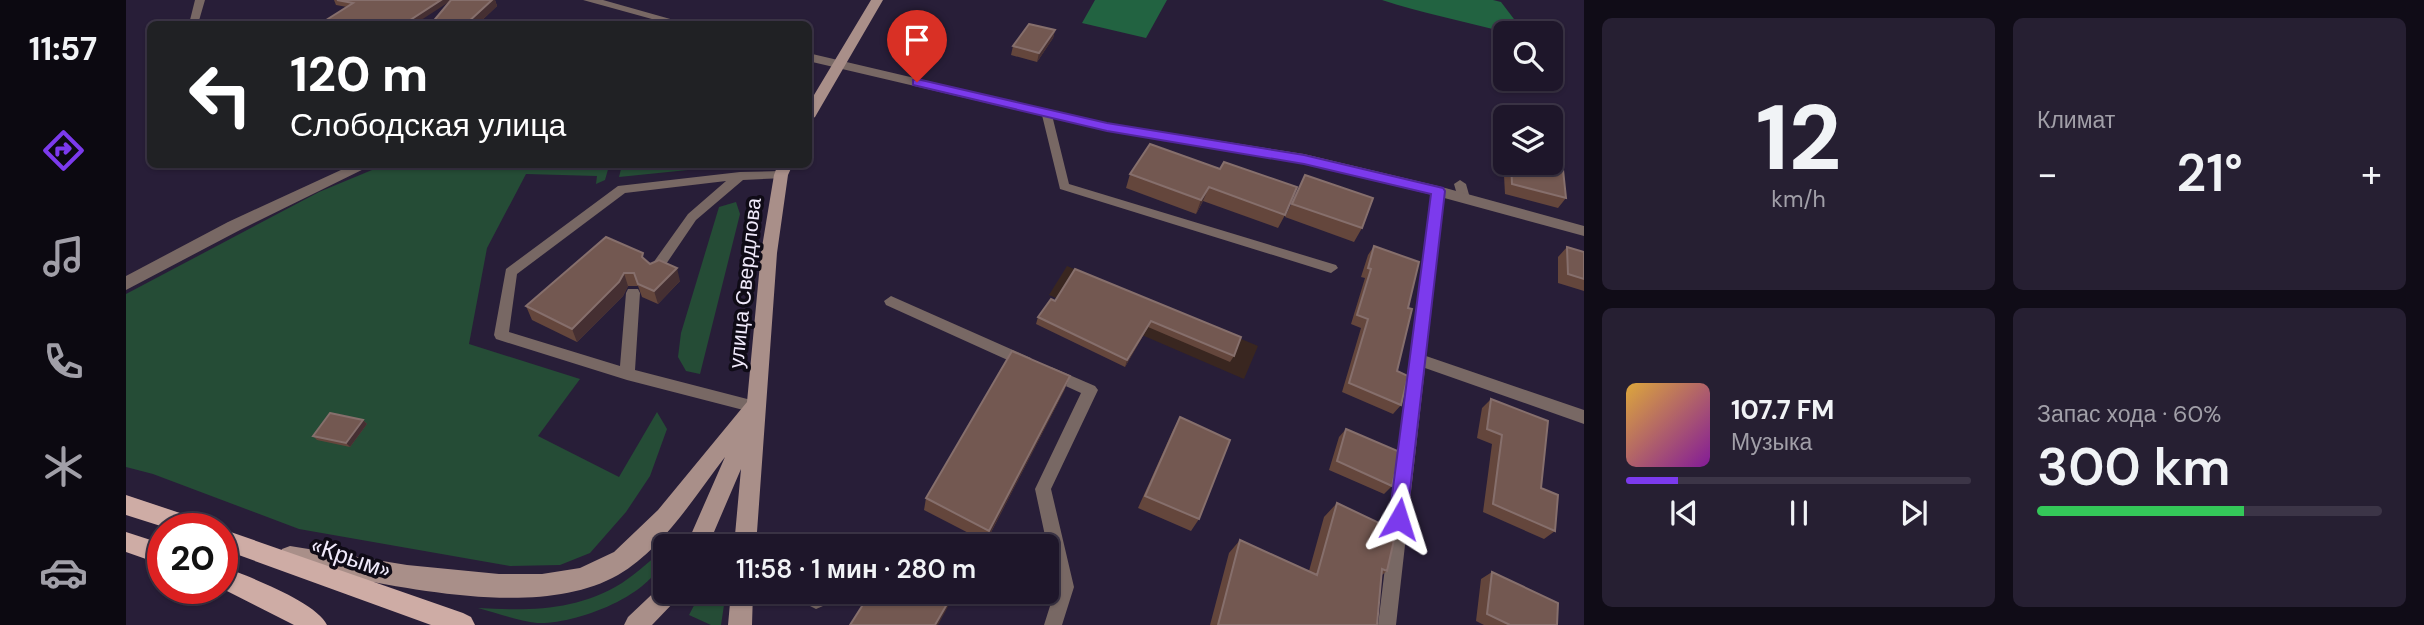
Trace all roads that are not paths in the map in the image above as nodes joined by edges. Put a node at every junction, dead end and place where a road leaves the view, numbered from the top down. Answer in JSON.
{"nodes":[{"id":1,"x":200,"y":0,"type":"edge"},
{"id":2,"x":589,"y":0,"type":"edge"},
{"id":3,"x":877,"y":0,"type":"edge"},
{"id":4,"x":194,"y":21,"type":"edge"},
{"id":5,"x":670,"y":21,"type":"edge"},
{"id":6,"x":812,"y":58,"type":"edge"},
{"id":7,"x":839,"y":65,"type":"junction"},
{"id":8,"x":812,"y":110,"type":"edge"},
{"id":9,"x":1046,"y":111,"type":"junction"},
{"id":10,"x":358,"y":168,"type":"edge"},
{"id":11,"x":783,"y":170,"type":"edge"},
{"id":12,"x":740,"y":176,"type":"junction"},
{"id":13,"x":1438,"y":191,"type":"junction"},
{"id":14,"x":1584,"y":231,"type":"edge"},
{"id":15,"x":1331,"y":268,"type":"dead end"},
{"id":16,"x":655,"y":270,"type":"edge"},
{"id":17,"x":126,"y":284,"type":"edge"},
{"id":18,"x":633,"y":293,"type":"edge"},
{"id":19,"x":891,"y":301,"type":"dead end"},
{"id":20,"x":1416,"y":359,"type":"junction"},
{"id":21,"x":627,"y":374,"type":"junction"},
{"id":22,"x":755,"y":407,"type":"junction"},
{"id":23,"x":1584,"y":417,"type":"edge"},
{"id":24,"x":126,"y":505,"type":"edge"},
{"id":25,"x":150,"y":513,"type":"edge"},
{"id":26,"x":703,"y":534,"type":"edge"},
{"id":27,"x":746,"y":534,"type":"edge"},
{"id":28,"x":126,"y":541,"type":"edge"},
{"id":29,"x":238,"y":545,"type":"edge"},
{"id":30,"x":147,"y":549,"type":"edge"},
{"id":31,"x":255,"y":552,"type":"junction"},
{"id":32,"x":238,"y":585,"type":"edge"},
{"id":33,"x":656,"y":604,"type":"edge"},
{"id":34,"x":741,"y":604,"type":"edge"},
{"id":35,"x":315,"y":625,"type":"edge"},
{"id":36,"x":463,"y":625,"type":"edge"},
{"id":37,"x":636,"y":625,"type":"edge"},
{"id":38,"x":740,"y":625,"type":"edge"},
{"id":39,"x":1054,"y":625,"type":"edge"},
{"id":40,"x":1387,"y":625,"type":"edge"}],
"edges":[{"from":1,"to":4,"type":"lane"},
{"from":2,"to":5,"type":"street"},
{"from":3,"to":7,"type":"main road"},
{"from":6,"to":7,"type":"street"},
{"from":7,"to":8,"type":"main road"},
{"from":7,"to":9,"type":"street"},
{"from":9,"to":13,"type":"street"},
{"from":9,"to":15,"type":"lane"},
{"from":10,"to":17,"type":"street"},
{"from":11,"to":12,"type":"lane"},
{"from":11,"to":22,"type":"main road","name":"улица Свердлова"},
{"from":12,"to":16,"type":"lane"},
{"from":12,"to":21,"type":"lane"},
{"from":13,"to":14,"type":"street"},
{"from":13,"to":20,"type":"lane"},
{"from":18,"to":21,"type":"lane"},
{"from":19,"to":39,"type":"lane"},
{"from":20,"to":23,"type":"lane"},
{"from":20,"to":40,"type":"lane"},
{"from":21,"to":22,"type":"lane"},
{"from":22,"to":26,"type":"main road"},
{"from":22,"to":27,"type":"main road"},
{"from":22,"to":31,"type":"main road"},
{"from":24,"to":25,"type":"main road"},
{"from":28,"to":30,"type":"main road"},
{"from":29,"to":31,"type":"main road","name":"«Крым»"},
{"from":31,"to":36,"type":"main road","name":"«Крым»"},
{"from":32,"to":35,"type":"main road"},
{"from":33,"to":37,"type":"main road"},
{"from":34,"to":38,"type":"main road"}]}
